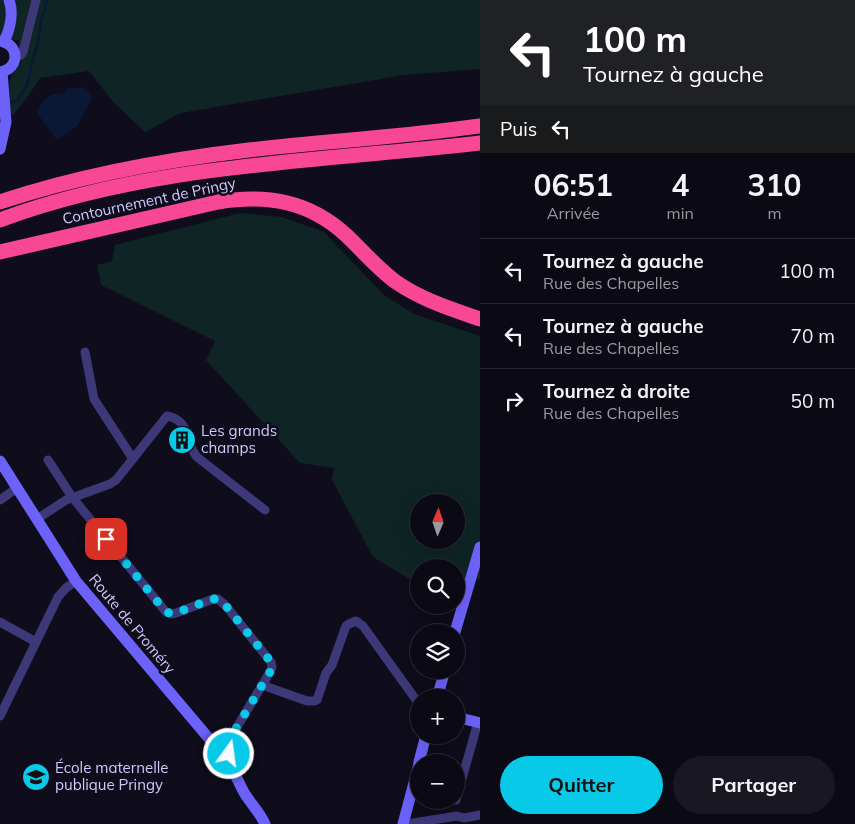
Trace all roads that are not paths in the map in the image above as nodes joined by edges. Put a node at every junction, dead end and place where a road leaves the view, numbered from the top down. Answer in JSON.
{"nodes":[{"id":1,"x":9,"y":0,"type":"edge"},
{"id":2,"x":36,"y":0,"type":"edge"},
{"id":3,"x":2,"y":42,"type":"edge"},
{"id":4,"x":15,"y":57,"type":"junction"},
{"id":5,"x":1,"y":72,"type":"edge"},
{"id":6,"x":480,"y":126,"type":"edge"},
{"id":7,"x":480,"y":143,"type":"edge"},
{"id":8,"x":0,"y":149,"type":"edge"},
{"id":9,"x":0,"y":202,"type":"edge"},
{"id":10,"x":0,"y":220,"type":"edge"},
{"id":11,"x":0,"y":252,"type":"edge"},
{"id":12,"x":480,"y":319,"type":"edge"},
{"id":13,"x":85,"y":352,"type":"dead end"},
{"id":14,"x":133,"y":459,"type":"junction"},
{"id":15,"x":0,"y":460,"type":"edge"},
{"id":16,"x":48,"y":460,"type":"dead end"},
{"id":17,"x":17,"y":488,"type":"junction"},
{"id":18,"x":72,"y":497,"type":"junction"},
{"id":19,"x":0,"y":500,"type":"edge"},
{"id":20,"x":265,"y":510,"type":"dead end"},
{"id":21,"x":37,"y":519,"type":"junction"},
{"id":22,"x":480,"y":547,"type":"edge"},
{"id":23,"x":76,"y":581,"type":"junction"},
{"id":24,"x":0,"y":622,"type":"edge"},
{"id":25,"x":458,"y":624,"type":"edge"},
{"id":26,"x":36,"y":642,"type":"junction"},
{"id":27,"x":262,"y":685,"type":"junction"},
{"id":28,"x":410,"y":691,"type":"edge"},
{"id":29,"x":0,"y":716,"type":"edge"},
{"id":30,"x":465,"y":719,"type":"edge"},
{"id":31,"x":479,"y":723,"type":"edge"},
{"id":32,"x":221,"y":748,"type":"junction"},
{"id":33,"x":465,"y":770,"type":"edge"},
{"id":34,"x":410,"y":797,"type":"edge"},
{"id":35,"x":455,"y":809,"type":"edge"},
{"id":36,"x":480,"y":815,"type":"edge"},
{"id":37,"x":457,"y":816,"type":"junction"},
{"id":38,"x":266,"y":824,"type":"edge"},
{"id":39,"x":403,"y":824,"type":"edge"},
{"id":40,"x":407,"y":824,"type":"edge"}],
"edges":[{"from":1,"to":3,"type":"street"},
{"from":2,"to":4,"type":"street"},
{"from":3,"to":4,"type":"street"},
{"from":4,"to":5,"type":"street"},
{"from":5,"to":8,"type":"street"},
{"from":6,"to":9,"type":"highway"},
{"from":7,"to":10,"type":"highway"},
{"from":11,"to":12,"type":"highway","name":"Contournement de Pringy"},
{"from":13,"to":14,"type":"street"},
{"from":14,"to":18,"type":"street"},
{"from":14,"to":20,"type":"street"},
{"from":15,"to":17,"type":"street","name":"Route de Proméry"},
{"from":16,"to":18,"type":"street"},
{"from":17,"to":19,"type":"street"},
{"from":17,"to":21,"type":"street","name":"Route de Proméry"},
{"from":18,"to":21,"type":"street"},
{"from":18,"to":27,"type":"street"},
{"from":21,"to":23,"type":"street","name":"Route de Proméry"},
{"from":22,"to":25,"type":"street"},
{"from":23,"to":26,"type":"street"},
{"from":23,"to":32,"type":"street","name":"Route de Proméry"},
{"from":24,"to":26,"type":"street"},
{"from":26,"to":29,"type":"street"},
{"from":27,"to":28,"type":"street"},
{"from":27,"to":32,"type":"street"},
{"from":30,"to":31,"type":"street"},
{"from":31,"to":33,"type":"street"},
{"from":32,"to":38,"type":"street"},
{"from":34,"to":39,"type":"street"},
{"from":35,"to":37,"type":"street"},
{"from":36,"to":37,"type":"street"},
{"from":37,"to":40,"type":"street"}]}
